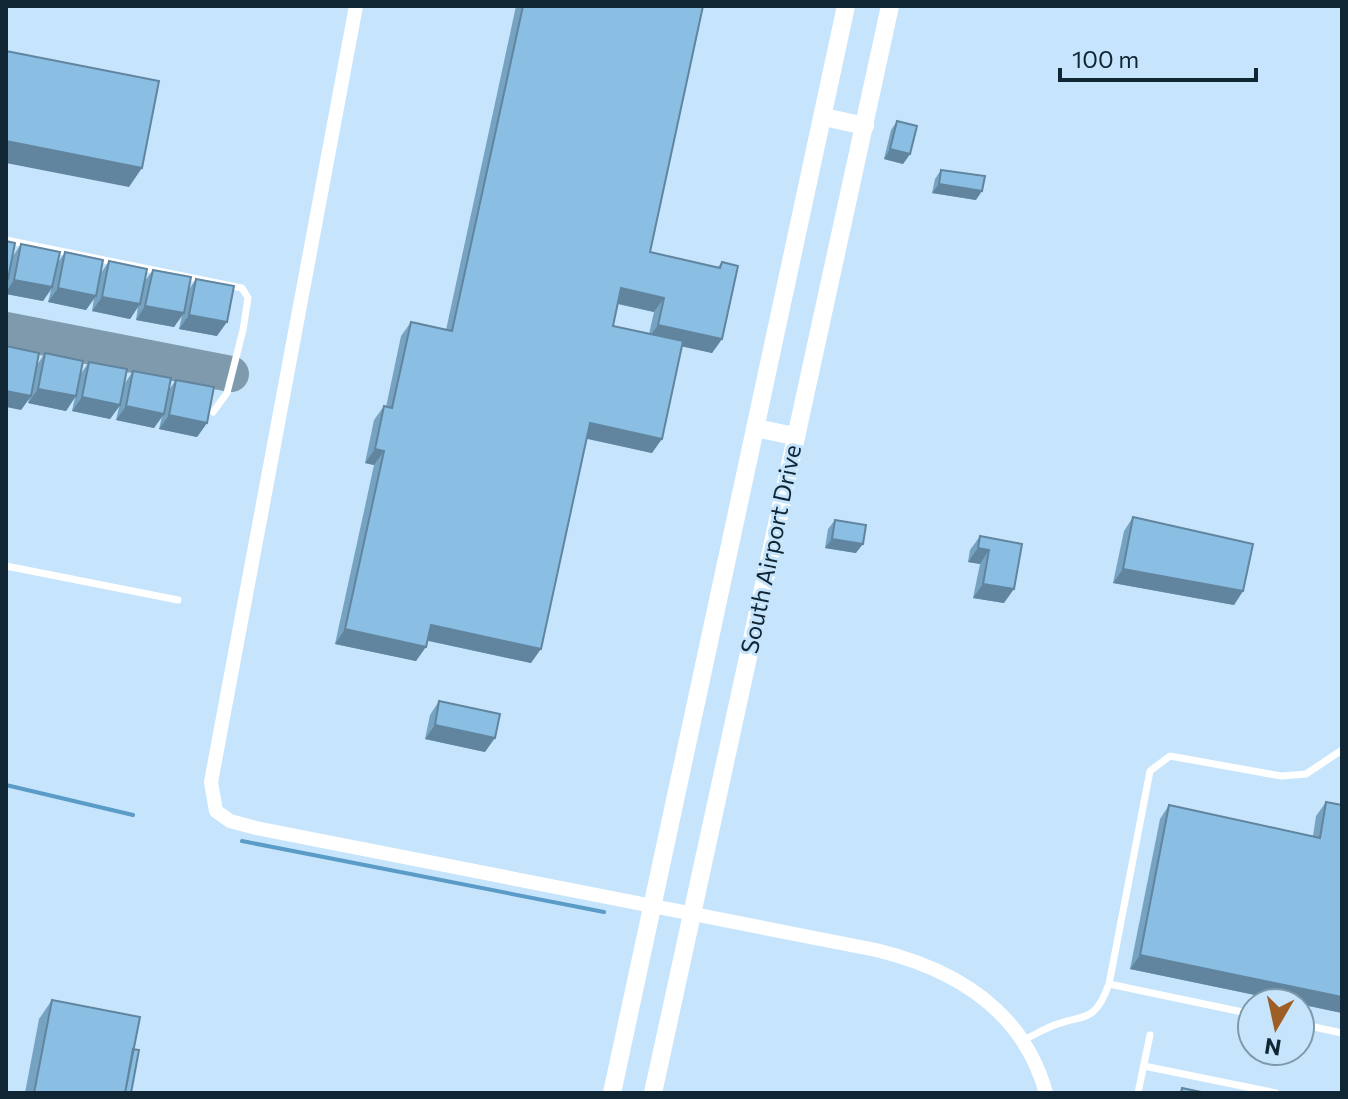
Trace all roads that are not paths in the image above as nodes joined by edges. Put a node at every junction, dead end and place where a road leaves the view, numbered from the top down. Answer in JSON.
{"nodes":[{"id":1,"x":356,"y":6,"type":"edge"},
{"id":2,"x":846,"y":6,"type":"edge"},
{"id":3,"x":890,"y":6,"type":"edge"},
{"id":4,"x":824,"y":117,"type":"junction"},
{"id":5,"x":865,"y":126,"type":"junction"},
{"id":6,"x":6,"y":240,"type":"edge"},
{"id":7,"x":213,"y":412,"type":"edge"},
{"id":8,"x":756,"y":428,"type":"junction"},
{"id":9,"x":794,"y":436,"type":"junction"},
{"id":10,"x":6,"y":566,"type":"edge"},
{"id":11,"x":178,"y":600,"type":"dead end"},
{"id":12,"x":1342,"y":750,"type":"edge"},
{"id":13,"x":655,"y":906,"type":"junction"},
{"id":14,"x":692,"y":914,"type":"junction"},
{"id":15,"x":1109,"y":984,"type":"junction"},
{"id":16,"x":1236,"y":1011,"type":"edge"},
{"id":17,"x":1316,"y":1027,"type":"edge"},
{"id":18,"x":1342,"y":1033,"type":"edge"},
{"id":19,"x":1150,"y":1035,"type":"dead end"},
{"id":20,"x":1023,"y":1040,"type":"junction"},
{"id":21,"x":1144,"y":1066,"type":"junction"},
{"id":22,"x":612,"y":1093,"type":"edge"},
{"id":23,"x":653,"y":1093,"type":"edge"},
{"id":24,"x":1046,"y":1093,"type":"edge"},
{"id":25,"x":1138,"y":1093,"type":"edge"},
{"id":26,"x":1276,"y":1093,"type":"edge"}],
"edges":[{"from":1,"to":13,"type":"street"},
{"from":2,"to":4,"type":"main road","name":"South Airport Drive"},
{"from":3,"to":5,"type":"main road","name":"South Airport Drive"},
{"from":4,"to":5,"type":"main road"},
{"from":4,"to":8,"type":"main road","name":"South Airport Drive"},
{"from":5,"to":9,"type":"main road","name":"South Airport Drive"},
{"from":6,"to":7,"type":"lane"},
{"from":8,"to":9,"type":"main road"},
{"from":8,"to":13,"type":"main road","name":"South Airport Drive"},
{"from":9,"to":14,"type":"main road","name":"South Airport Drive"},
{"from":10,"to":11,"type":"lane"},
{"from":12,"to":15,"type":"lane"},
{"from":13,"to":14,"type":"street"},
{"from":13,"to":22,"type":"main road","name":"South Airport Drive"},
{"from":14,"to":20,"type":"street"},
{"from":14,"to":23,"type":"main road","name":"South Airport Drive"},
{"from":15,"to":16,"type":"lane"},
{"from":15,"to":20,"type":"lane"},
{"from":17,"to":18,"type":"lane"},
{"from":19,"to":21,"type":"lane"},
{"from":20,"to":24,"type":"street"},
{"from":21,"to":25,"type":"lane"},
{"from":21,"to":26,"type":"lane"}]}
